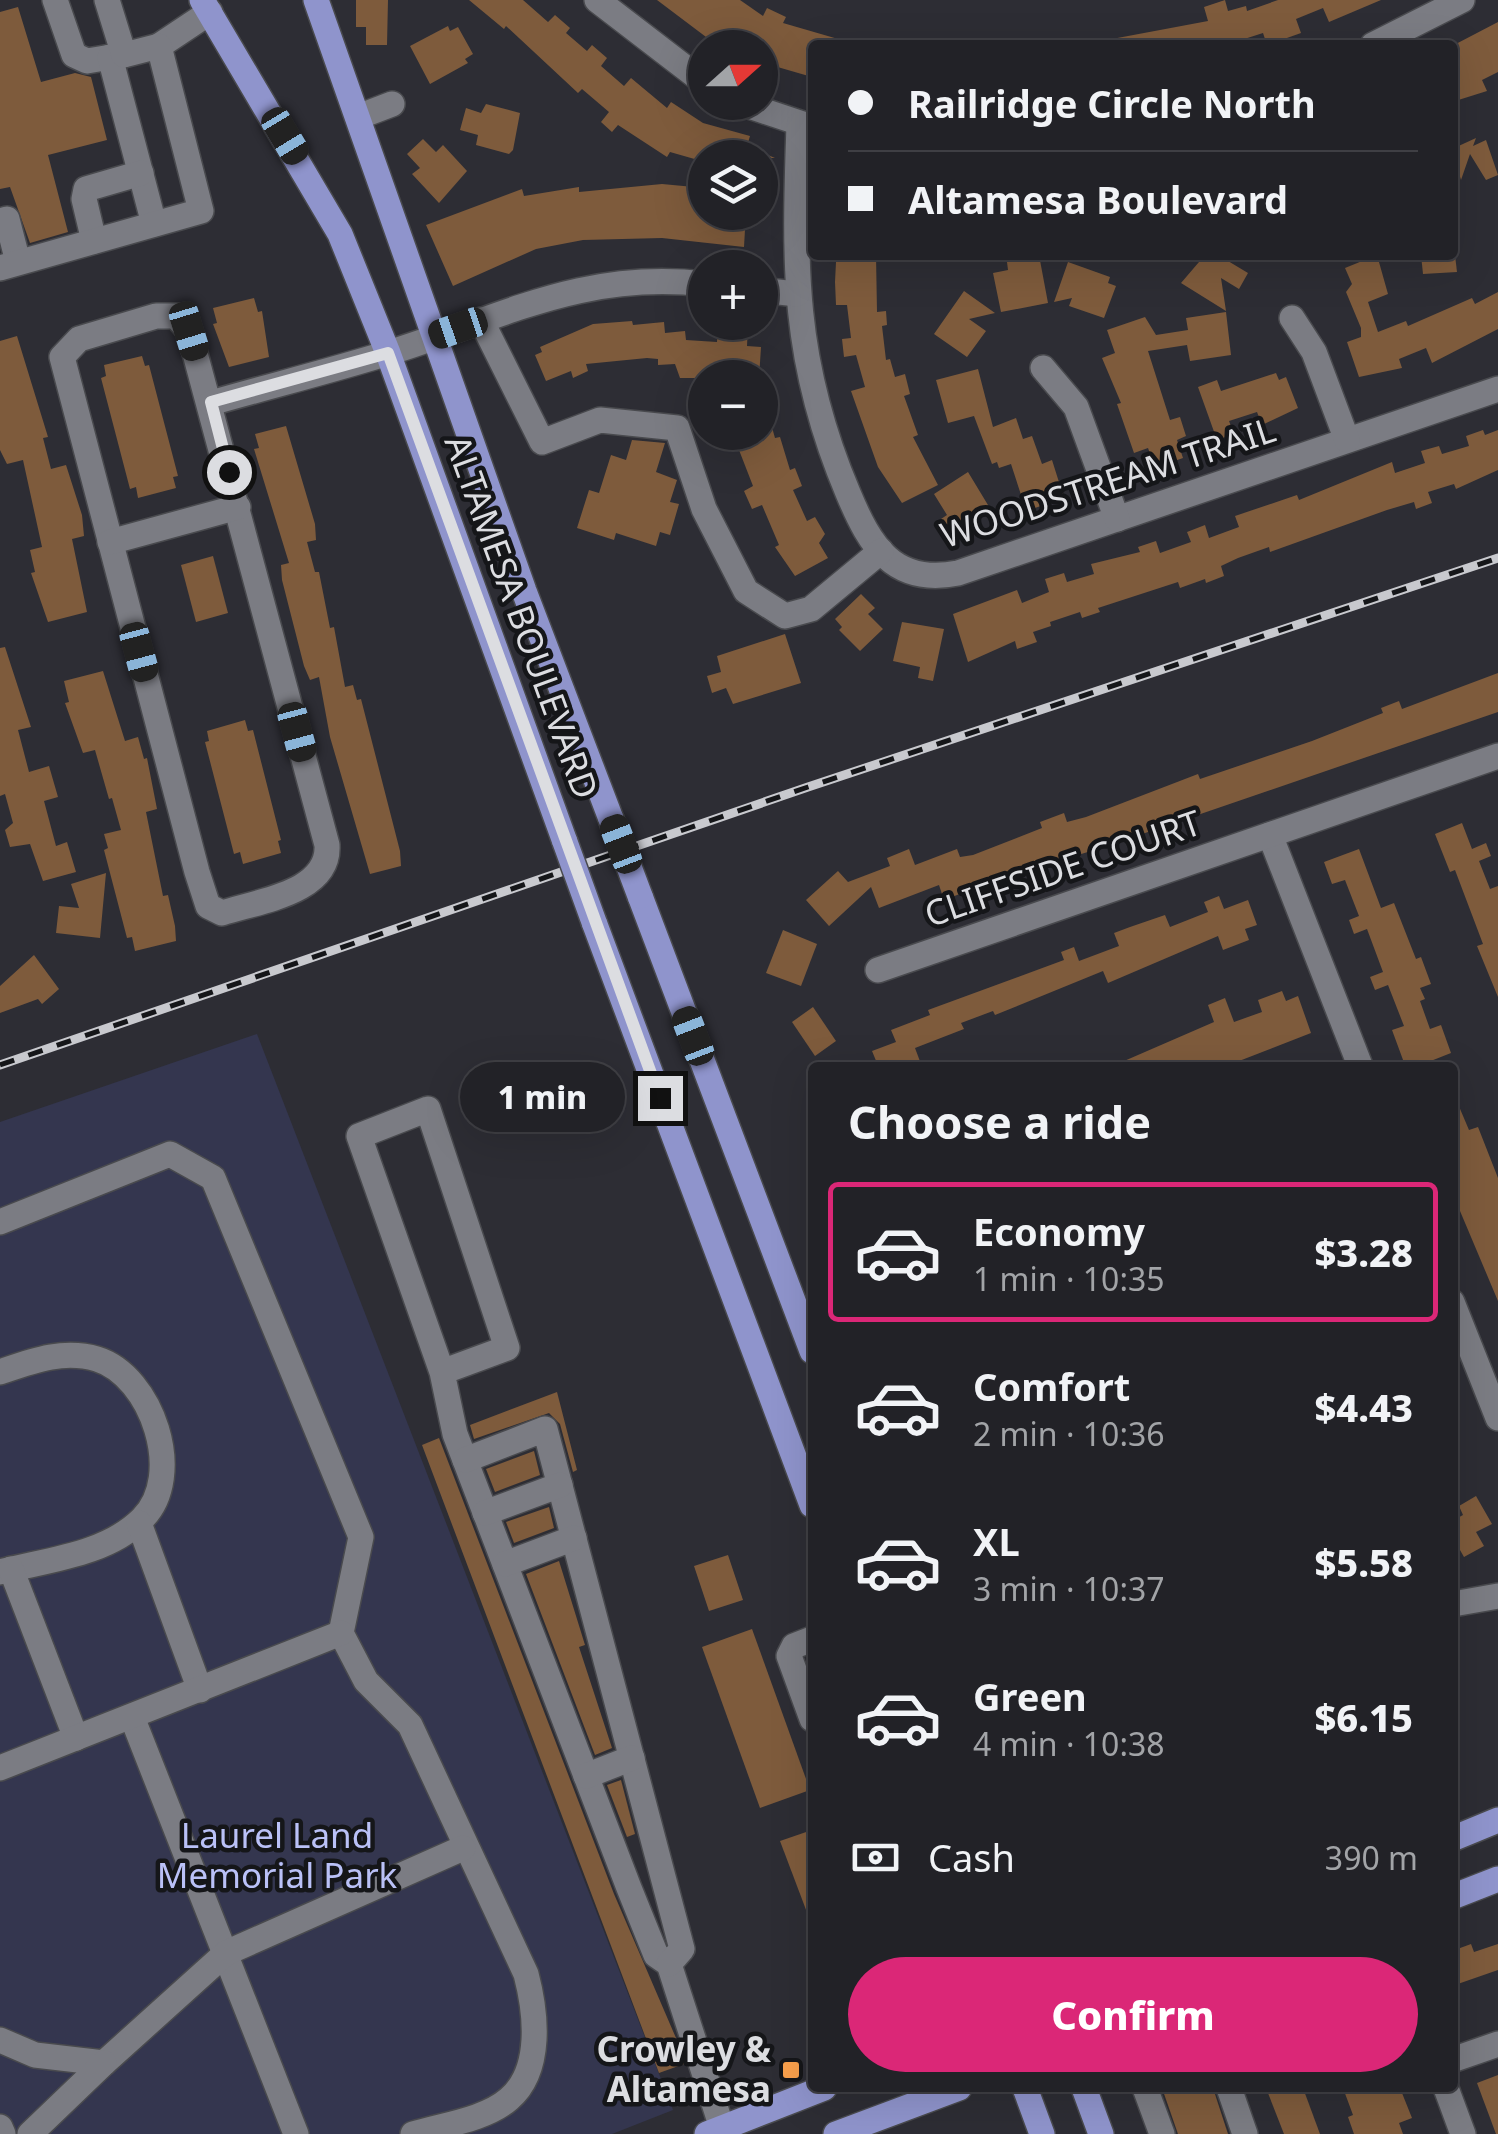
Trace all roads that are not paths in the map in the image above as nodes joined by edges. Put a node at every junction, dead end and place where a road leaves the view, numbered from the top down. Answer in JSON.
{"nodes":[{"id":1,"x":56,"y":0,"type":"edge"},
{"id":2,"x":107,"y":0,"type":"edge"},
{"id":3,"x":316,"y":0,"type":"edge"},
{"id":4,"x":597,"y":0,"type":"edge"},
{"id":5,"x":1462,"y":0,"type":"edge"},
{"id":6,"x":206,"y":6,"type":"edge"},
{"id":7,"x":1384,"y":40,"type":"edge"},
{"id":8,"x":159,"y":46,"type":"junction"},
{"id":9,"x":117,"y":56,"type":"junction"},
{"id":10,"x":688,"y":70,"type":"edge"},
{"id":11,"x":392,"y":104,"type":"dead end"},
{"id":12,"x":778,"y":116,"type":"edge"},
{"id":13,"x":358,"y":117,"type":"junction"},
{"id":14,"x":806,"y":126,"type":"edge"},
{"id":15,"x":140,"y":172,"type":"junction"},
{"id":16,"x":0,"y":221,"type":"edge"},
{"id":17,"x":154,"y":224,"type":"junction"},
{"id":18,"x":94,"y":241,"type":"junction"},
{"id":19,"x":9,"y":265,"type":"edge"},
{"id":20,"x":688,"y":283,"type":"edge"},
{"id":21,"x":778,"y":292,"type":"edge"},
{"id":22,"x":797,"y":294,"type":"junction"},
{"id":23,"x":1292,"y":318,"type":"dead end"},
{"id":24,"x":481,"y":320,"type":"junction"},
{"id":25,"x":436,"y":336,"type":"junction"},
{"id":26,"x":388,"y":353,"type":"junction"},
{"id":27,"x":1043,"y":368,"type":"dead end"},
{"id":28,"x":1498,"y":389,"type":"edge"},
{"id":29,"x":211,"y":402,"type":"junction"},
{"id":30,"x":1347,"y":440,"type":"junction"},
{"id":31,"x":238,"y":507,"type":"junction"},
{"id":32,"x":1116,"y":519,"type":"junction"},
{"id":33,"x":110,"y":542,"type":"junction"},
{"id":34,"x":881,"y":551,"type":"junction"},
{"id":35,"x":1497,"y":758,"type":"edge"},
{"id":36,"x":1270,"y":835,"type":"junction"},
{"id":37,"x":878,"y":970,"type":"dead end"},
{"id":38,"x":1357,"y":1062,"type":"edge"},
{"id":39,"x":0,"y":1222,"type":"edge"},
{"id":40,"x":1458,"y":1317,"type":"edge"},
{"id":41,"x":808,"y":1340,"type":"edge"},
{"id":42,"x":2,"y":1366,"type":"edge"},
{"id":43,"x":442,"y":1372,"type":"junction"},
{"id":44,"x":1498,"y":1418,"type":"edge"},
{"id":45,"x":465,"y":1460,"type":"junction"},
{"id":46,"x":560,"y":1485,"type":"junction"},
{"id":47,"x":808,"y":1494,"type":"edge"},
{"id":48,"x":485,"y":1512,"type":"junction"},
{"id":49,"x":139,"y":1523,"type":"junction"},
{"id":50,"x":574,"y":1538,"type":"junction"},
{"id":51,"x":505,"y":1564,"type":"junction"},
{"id":52,"x":5,"y":1570,"type":"edge"},
{"id":53,"x":1498,"y":1596,"type":"edge"},
{"id":54,"x":1458,"y":1603,"type":"edge"},
{"id":55,"x":341,"y":1633,"type":"junction"},
{"id":56,"x":808,"y":1641,"type":"edge"},
{"id":57,"x":200,"y":1690,"type":"junction"},
{"id":58,"x":808,"y":1708,"type":"edge"},
{"id":59,"x":132,"y":1716,"type":"junction"},
{"id":60,"x":76,"y":1738,"type":"junction"},
{"id":61,"x":632,"y":1758,"type":"junction"},
{"id":62,"x":0,"y":1768,"type":"edge"},
{"id":63,"x":586,"y":1776,"type":"junction"},
{"id":64,"x":1498,"y":1820,"type":"edge"},
{"id":65,"x":1458,"y":1836,"type":"edge"},
{"id":66,"x":464,"y":1848,"type":"junction"},
{"id":67,"x":663,"y":1876,"type":"junction"},
{"id":68,"x":1498,"y":1879,"type":"edge"},
{"id":69,"x":629,"y":1888,"type":"junction"},
{"id":70,"x":1458,"y":1894,"type":"edge"},
{"id":71,"x":226,"y":1953,"type":"junction"},
{"id":72,"x":669,"y":1964,"type":"junction"},
{"id":73,"x":0,"y":2040,"type":"edge"},
{"id":74,"x":1498,"y":2044,"type":"edge"},
{"id":75,"x":1458,"y":2058,"type":"edge"},
{"id":76,"x":104,"y":2064,"type":"junction"},
{"id":77,"x":814,"y":2092,"type":"edge"},
{"id":78,"x":949,"y":2092,"type":"edge"},
{"id":79,"x":1026,"y":2092,"type":"edge"},
{"id":80,"x":1086,"y":2092,"type":"edge"},
{"id":81,"x":1146,"y":2092,"type":"edge"},
{"id":82,"x":1230,"y":2092,"type":"edge"},
{"id":83,"x":1447,"y":2092,"type":"edge"},
{"id":84,"x":0,"y":2126,"type":"edge"},
{"id":85,"x":714,"y":2131,"type":"edge"},
{"id":86,"x":3,"y":2134,"type":"edge"},
{"id":87,"x":30,"y":2134,"type":"edge"},
{"id":88,"x":296,"y":2134,"type":"edge"},
{"id":89,"x":413,"y":2134,"type":"edge"},
{"id":90,"x":836,"y":2134,"type":"edge"},
{"id":91,"x":1042,"y":2134,"type":"edge"},
{"id":92,"x":1102,"y":2134,"type":"edge"},
{"id":93,"x":1162,"y":2134,"type":"edge"},
{"id":94,"x":1245,"y":2134,"type":"edge"},
{"id":95,"x":1463,"y":2134,"type":"edge"}],
"edges":[{"from":1,"to":9,"type":"street"},
{"from":2,"to":9,"type":"street"},
{"from":3,"to":13,"type":"main road","name":"ALTAMESA BOULEVARD"},
{"from":4,"to":10,"type":"street"},
{"from":5,"to":7,"type":"street"},
{"from":6,"to":8,"type":"street"},
{"from":6,"to":26,"type":"main road","name":"ALTAMESA BOULEVARD"},
{"from":8,"to":9,"type":"street"},
{"from":8,"to":17,"type":"street"},
{"from":9,"to":15,"type":"street"},
{"from":11,"to":13,"type":"street"},
{"from":12,"to":14,"type":"street"},
{"from":13,"to":25,"type":"main road","name":"ALTAMESA BOULEVARD"},
{"from":14,"to":22,"type":"street","name":"WOODSTREAM TRAIL"},
{"from":15,"to":17,"type":"street"},
{"from":15,"to":18,"type":"street"},
{"from":16,"to":19,"type":"street"},
{"from":17,"to":18,"type":"street"},
{"from":18,"to":19,"type":"street"},
{"from":20,"to":24,"type":"street"},
{"from":21,"to":22,"type":"street"},
{"from":22,"to":34,"type":"street","name":"WOODSTREAM TRAIL"},
{"from":23,"to":30,"type":"street"},
{"from":24,"to":25,"type":"street"},
{"from":24,"to":34,"type":"street"},
{"from":25,"to":26,"type":"street"},
{"from":25,"to":41,"type":"main road","name":"ALTAMESA BOULEVARD","bridge":true},
{"from":26,"to":29,"type":"street"},
{"from":26,"to":47,"type":"main road","name":"ALTAMESA BOULEVARD","bridge":true},
{"from":27,"to":32,"type":"street"},
{"from":28,"to":30,"type":"street","name":"WOODSTREAM TRAIL"},
{"from":29,"to":31,"type":"street"},
{"from":29,"to":33,"type":"street"},
{"from":30,"to":32,"type":"street","name":"WOODSTREAM TRAIL"},
{"from":31,"to":33,"type":"street"},
{"from":31,"to":33,"type":"street"},
{"from":32,"to":34,"type":"street","name":"WOODSTREAM TRAIL"},
{"from":35,"to":36,"type":"street","name":"CLIFFSIDE COURT"},
{"from":36,"to":37,"type":"street","name":"CLIFFSIDE COURT"},
{"from":36,"to":38,"type":"street"},
{"from":39,"to":55,"type":"street"},
{"from":40,"to":44,"type":"street"},
{"from":42,"to":49,"type":"street"},
{"from":43,"to":43,"type":"street"},
{"from":43,"to":45,"type":"street"},
{"from":45,"to":46,"type":"street"},
{"from":45,"to":48,"type":"street"},
{"from":46,"to":48,"type":"street"},
{"from":46,"to":50,"type":"street"},
{"from":48,"to":51,"type":"street"},
{"from":49,"to":52,"type":"street"},
{"from":49,"to":57,"type":"street"},
{"from":50,"to":51,"type":"street"},
{"from":50,"to":61,"type":"street"},
{"from":51,"to":63,"type":"street"},
{"from":52,"to":60,"type":"street"},
{"from":53,"to":54,"type":"street"},
{"from":55,"to":57,"type":"street"},
{"from":55,"to":66,"type":"street"},
{"from":56,"to":58,"type":"street"},
{"from":57,"to":59,"type":"street"},
{"from":59,"to":60,"type":"street"},
{"from":59,"to":71,"type":"street"},
{"from":60,"to":62,"type":"street"},
{"from":61,"to":63,"type":"street"},
{"from":61,"to":67,"type":"street"},
{"from":63,"to":69,"type":"street"},
{"from":64,"to":65,"type":"main road"},
{"from":66,"to":71,"type":"street"},
{"from":66,"to":89,"type":"street"},
{"from":67,"to":69,"type":"street"},
{"from":67,"to":72,"type":"street"},
{"from":68,"to":70,"type":"main road"},
{"from":69,"to":72,"type":"street"},
{"from":71,"to":76,"type":"street"},
{"from":71,"to":88,"type":"street"},
{"from":72,"to":85,"type":"street"},
{"from":73,"to":76,"type":"street"},
{"from":74,"to":75,"type":"street"},
{"from":76,"to":87,"type":"street"},
{"from":77,"to":85,"type":"main road"},
{"from":78,"to":90,"type":"main road"},
{"from":79,"to":91,"type":"main road"},
{"from":80,"to":92,"type":"main road"},
{"from":81,"to":93,"type":"street"},
{"from":82,"to":94,"type":"street"},
{"from":83,"to":95,"type":"street"},
{"from":84,"to":86,"type":"street"}]}
